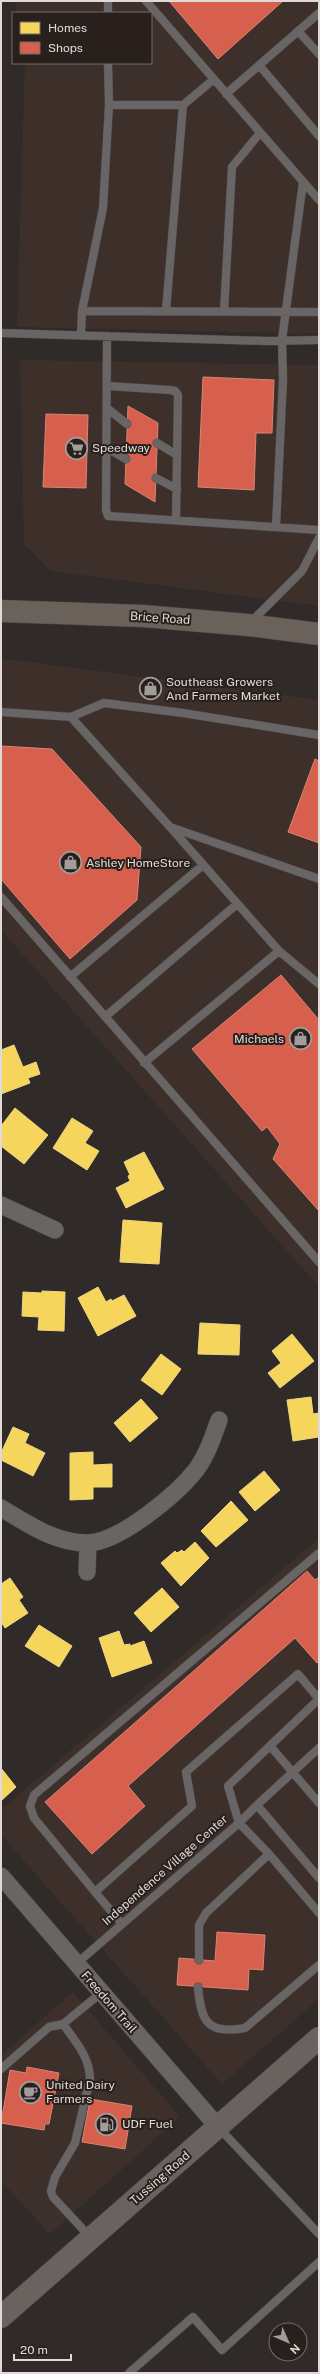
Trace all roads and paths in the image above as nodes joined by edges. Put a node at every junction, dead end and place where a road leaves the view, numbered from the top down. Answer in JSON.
{"nodes":[{"id":1,"x":108,"y":1,"type":"edge"},
{"id":2,"x":146,"y":1,"type":"edge"},
{"id":3,"x":108,"y":12,"type":"edge"},
{"id":4,"x":319,"y":13,"type":"edge"},
{"id":5,"x":298,"y":31,"type":"junction"},
{"id":6,"x":319,"y":54,"type":"edge"},
{"id":7,"x":108,"y":64,"type":"edge"},
{"id":8,"x":259,"y":65,"type":"junction"},
{"id":9,"x":213,"y":80,"type":"junction"},
{"id":10,"x":226,"y":94,"type":"junction"},
{"id":11,"x":108,"y":105,"type":"junction"},
{"id":12,"x":183,"y":105,"type":"junction"},
{"id":13,"x":260,"y":133,"type":"junction"},
{"id":14,"x":319,"y":136,"type":"edge"},
{"id":15,"x":303,"y":182,"type":"junction"},
{"id":16,"x":319,"y":200,"type":"edge"},
{"id":17,"x":82,"y":310,"type":"junction"},
{"id":18,"x":166,"y":311,"type":"junction"},
{"id":19,"x":224,"y":312,"type":"junction"},
{"id":20,"x":319,"y":312,"type":"edge"},
{"id":21,"x":286,"y":313,"type":"junction"},
{"id":22,"x":1,"y":333,"type":"edge"},
{"id":23,"x":81,"y":335,"type":"junction"},
{"id":24,"x":107,"y":336,"type":"junction"},
{"id":25,"x":282,"y":340,"type":"junction"},
{"id":26,"x":319,"y":340,"type":"edge"},
{"id":27,"x":108,"y":386,"type":"junction"},
{"id":28,"x":108,"y":409,"type":"junction"},
{"id":29,"x":127,"y":424,"type":"dead end"},
{"id":30,"x":157,"y":443,"type":"dead end"},
{"id":31,"x":107,"y":448,"type":"junction"},
{"id":32,"x":177,"y":455,"type":"junction"},
{"id":33,"x":126,"y":459,"type":"dead end"},
{"id":34,"x":156,"y":478,"type":"dead end"},
{"id":35,"x":177,"y":489,"type":"junction"},
{"id":36,"x":176,"y":520,"type":"junction"},
{"id":37,"x":276,"y":527,"type":"junction"},
{"id":38,"x":319,"y":530,"type":"edge"},
{"id":39,"x":319,"y":538,"type":"edge"},
{"id":40,"x":1,"y":611,"type":"edge"},
{"id":41,"x":248,"y":625,"type":"junction"},
{"id":42,"x":319,"y":634,"type":"edge"},
{"id":43,"x":1,"y":712,"type":"edge"},
{"id":44,"x":71,"y":717,"type":"junction"},
{"id":45,"x":319,"y":735,"type":"edge"},
{"id":46,"x":170,"y":827,"type":"junction"},
{"id":47,"x":203,"y":865,"type":"junction"},
{"id":48,"x":319,"y":879,"type":"edge"},
{"id":49,"x":1,"y":897,"type":"edge"},
{"id":50,"x":237,"y":904,"type":"junction"},
{"id":51,"x":279,"y":951,"type":"junction"},
{"id":52,"x":70,"y":977,"type":"junction"},
{"id":53,"x":319,"y":984,"type":"edge"},
{"id":54,"x":105,"y":1017,"type":"junction"},
{"id":55,"x":144,"y":1063,"type":"junction"},
{"id":56,"x":1,"y":1205,"type":"edge"},
{"id":57,"x":55,"y":1230,"type":"dead end"},
{"id":58,"x":319,"y":1262,"type":"edge"},
{"id":59,"x":219,"y":1420,"type":"dead end"},
{"id":60,"x":1,"y":1508,"type":"edge"},
{"id":61,"x":88,"y":1543,"type":"junction"},
{"id":62,"x":318,"y":1557,"type":"edge"},
{"id":63,"x":87,"y":1572,"type":"dead end"},
{"id":64,"x":319,"y":1699,"type":"edge"},
{"id":65,"x":271,"y":1747,"type":"junction"},
{"id":66,"x":319,"y":1748,"type":"edge"},
{"id":67,"x":292,"y":1772,"type":"junction"},
{"id":68,"x":319,"y":1803,"type":"edge"},
{"id":69,"x":257,"y":1805,"type":"junction"},
{"id":70,"x":239,"y":1822,"type":"junction"},
{"id":71,"x":269,"y":1854,"type":"junction"},
{"id":72,"x":1,"y":1876,"type":"edge"},
{"id":73,"x":319,"y":1878,"type":"edge"},
{"id":74,"x":95,"y":1892,"type":"junction"},
{"id":75,"x":319,"y":1913,"type":"edge"},
{"id":76,"x":122,"y":1924,"type":"junction"},
{"id":77,"x":199,"y":1960,"type":"dead end"},
{"id":78,"x":76,"y":1964,"type":"junction"},
{"id":79,"x":319,"y":1965,"type":"edge"},
{"id":80,"x":198,"y":1986,"type":"dead end"},
{"id":81,"x":101,"y":1993,"type":"junction"},
{"id":82,"x":64,"y":2024,"type":"junction"},
{"id":83,"x":319,"y":2038,"type":"edge"},
{"id":84,"x":1,"y":2068,"type":"edge"},
{"id":85,"x":218,"y":2127,"type":"junction"},
{"id":86,"x":319,"y":2234,"type":"edge"},
{"id":87,"x":91,"y":2238,"type":"junction"},
{"id":88,"x":319,"y":2262,"type":"edge"},
{"id":89,"x":1,"y":2316,"type":"edge"},
{"id":90,"x":129,"y":2373,"type":"edge"}],
"edges":[{"from":1,"to":3,"type":"lane"},
{"from":2,"to":9,"type":"lane"},
{"from":4,"to":5,"type":"lane"},
{"from":5,"to":6,"type":"lane"},
{"from":5,"to":8,"type":"lane"},
{"from":7,"to":11,"type":"lane"},
{"from":8,"to":10,"type":"lane"},
{"from":8,"to":14,"type":"lane"},
{"from":9,"to":10,"type":"lane"},
{"from":9,"to":12,"type":"lane"},
{"from":10,"to":13,"type":"lane"},
{"from":11,"to":12,"type":"lane"},
{"from":11,"to":17,"type":"lane"},
{"from":12,"to":18,"type":"lane"},
{"from":13,"to":15,"type":"lane"},
{"from":13,"to":19,"type":"lane"},
{"from":15,"to":16,"type":"lane"},
{"from":15,"to":21,"type":"lane"},
{"from":17,"to":18,"type":"lane"},
{"from":17,"to":23,"type":"lane"},
{"from":18,"to":19,"type":"lane"},
{"from":19,"to":21,"type":"lane"},
{"from":20,"to":21,"type":"lane"},
{"from":21,"to":25,"type":"lane"},
{"from":22,"to":23,"type":"lane"},
{"from":23,"to":24,"type":"lane"},
{"from":24,"to":25,"type":"lane"},
{"from":24,"to":27,"type":"lane"},
{"from":25,"to":26,"type":"lane"},
{"from":25,"to":37,"type":"lane"},
{"from":27,"to":28,"type":"lane"},
{"from":27,"to":32,"type":"lane"},
{"from":28,"to":29,"type":"lane"},
{"from":28,"to":31,"type":"lane"},
{"from":30,"to":32,"type":"lane"},
{"from":31,"to":33,"type":"lane"},
{"from":31,"to":36,"type":"lane"},
{"from":32,"to":35,"type":"lane"},
{"from":34,"to":35,"type":"lane"},
{"from":35,"to":36,"type":"lane"},
{"from":36,"to":37,"type":"lane"},
{"from":37,"to":38,"type":"lane"},
{"from":39,"to":41,"type":"lane"},
{"from":40,"to":41,"type":"main road","name":"Brice Road"},
{"from":41,"to":42,"type":"main road","name":"Brice Road"},
{"from":43,"to":44,"type":"lane"},
{"from":44,"to":45,"type":"lane"},
{"from":44,"to":46,"type":"lane"},
{"from":46,"to":47,"type":"lane"},
{"from":46,"to":48,"type":"lane"},
{"from":47,"to":50,"type":"lane"},
{"from":47,"to":52,"type":"lane"},
{"from":49,"to":52,"type":"lane"},
{"from":50,"to":51,"type":"lane"},
{"from":50,"to":54,"type":"lane"},
{"from":51,"to":53,"type":"lane"},
{"from":51,"to":55,"type":"lane"},
{"from":52,"to":54,"type":"lane"},
{"from":54,"to":55,"type":"lane"},
{"from":55,"to":58,"type":"lane"},
{"from":56,"to":57,"type":"street"},
{"from":59,"to":61,"type":"street"},
{"from":60,"to":61,"type":"street"},
{"from":61,"to":63,"type":"street"},
{"from":62,"to":74,"type":"lane"},
{"from":64,"to":65,"type":"lane","name":"Independence Village Center"},
{"from":64,"to":74,"type":"lane"},
{"from":65,"to":67,"type":"lane"},
{"from":65,"to":70,"type":"lane","name":"Independence Village Center"},
{"from":66,"to":67,"type":"lane"},
{"from":67,"to":68,"type":"lane"},
{"from":67,"to":69,"type":"lane"},
{"from":69,"to":70,"type":"lane"},
{"from":69,"to":73,"type":"lane"},
{"from":70,"to":71,"type":"lane"},
{"from":70,"to":76,"type":"lane","name":"Independence Village Center"},
{"from":71,"to":75,"type":"lane"},
{"from":71,"to":77,"type":"lane"},
{"from":72,"to":78,"type":"street","name":"Freedom Trail"},
{"from":74,"to":76,"type":"lane"},
{"from":76,"to":78,"type":"lane","name":"Independence Village Center"},
{"from":78,"to":81,"type":"street","name":"Freedom Trail"},
{"from":79,"to":80,"type":"lane"},
{"from":81,"to":82,"type":"lane"},
{"from":81,"to":85,"type":"street","name":"Freedom Trail"},
{"from":82,"to":84,"type":"lane"},
{"from":82,"to":87,"type":"lane"},
{"from":83,"to":85,"type":"main road","name":"Tussing Road"},
{"from":85,"to":86,"type":"lane"},
{"from":85,"to":87,"type":"main road","name":"Tussing Road"},
{"from":87,"to":89,"type":"main road","name":"Tussing Road"},
{"from":88,"to":90,"type":"lane"}]}
